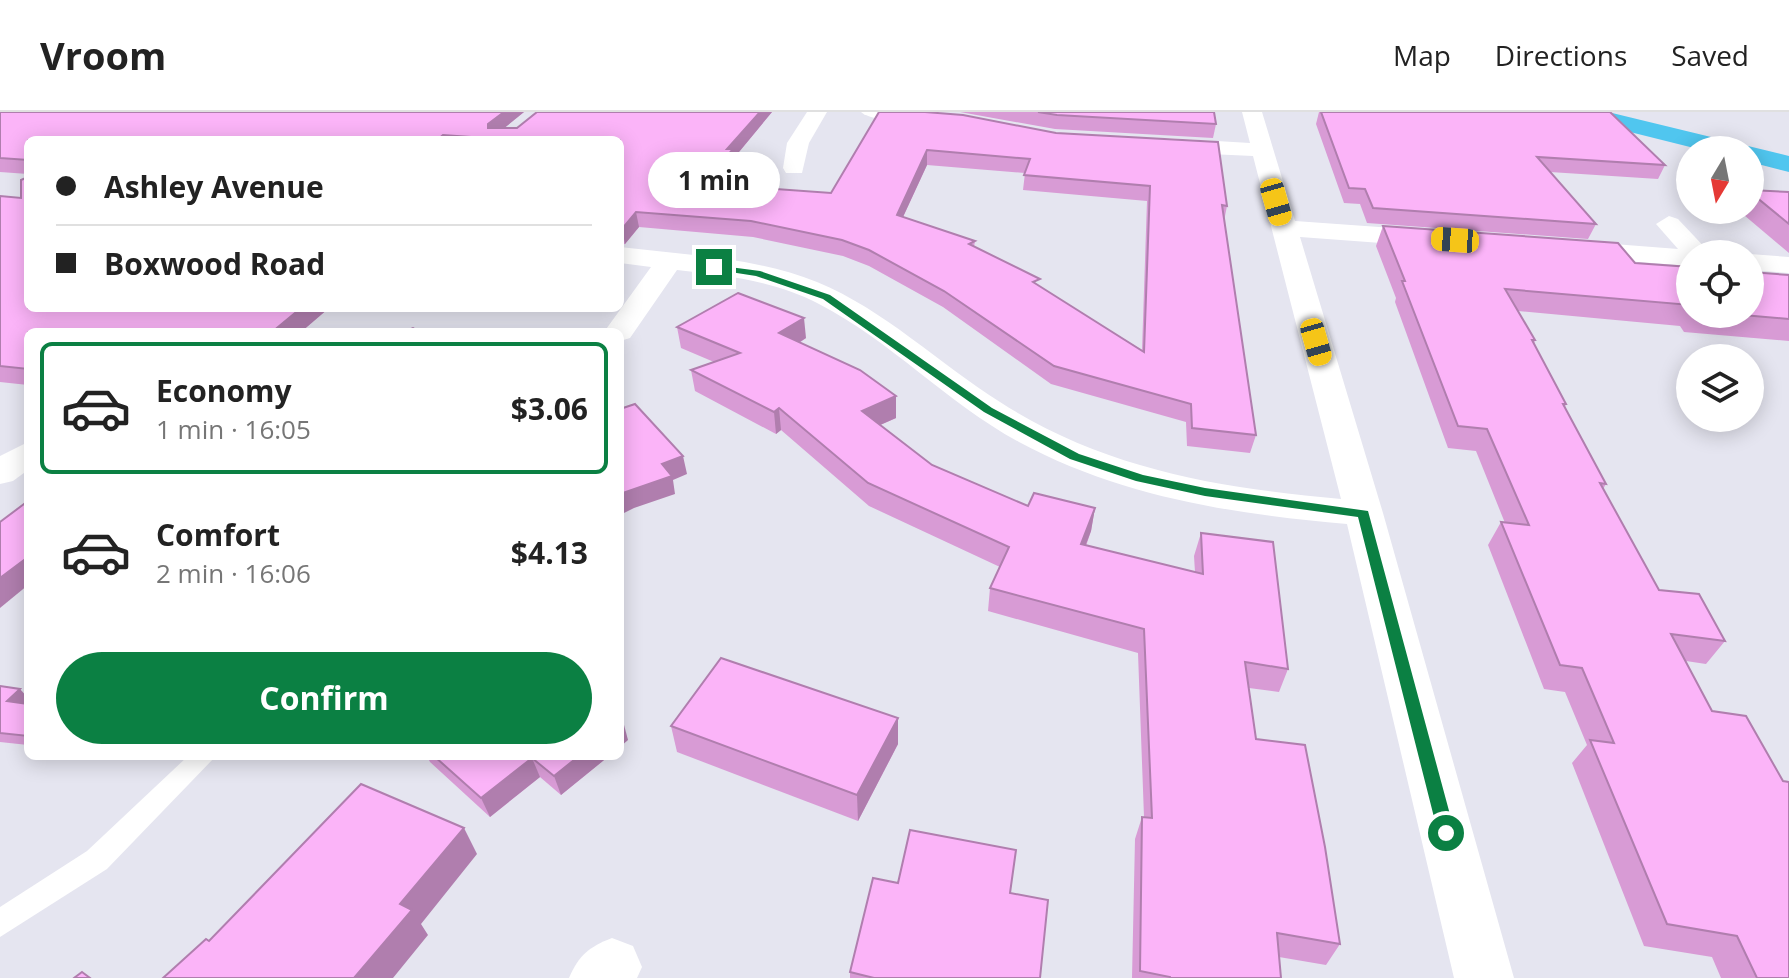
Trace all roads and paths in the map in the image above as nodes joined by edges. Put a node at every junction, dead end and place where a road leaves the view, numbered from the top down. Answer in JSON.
{"nodes":[{"id":1,"x":817,"y":112,"type":"edge"},
{"id":2,"x":871,"y":112,"type":"edge"},
{"id":3,"x":1252,"y":112,"type":"edge"},
{"id":4,"x":951,"y":118,"type":"edge"},
{"id":5,"x":1145,"y":144,"type":"edge"},
{"id":6,"x":1262,"y":150,"type":"junction"},
{"id":7,"x":794,"y":168,"type":"dead end"},
{"id":8,"x":1669,"y":224,"type":"dead end"},
{"id":9,"x":1284,"y":228,"type":"junction"},
{"id":10,"x":1684,"y":240,"type":"edge"},
{"id":11,"x":1460,"y":241,"type":"edge"},
{"id":12,"x":1552,"y":248,"type":"edge"},
{"id":13,"x":624,"y":256,"type":"edge"},
{"id":14,"x":1676,"y":257,"type":"edge"},
{"id":15,"x":669,"y":262,"type":"junction"},
{"id":16,"x":1764,"y":263,"type":"edge"},
{"id":17,"x":1789,"y":265,"type":"edge"},
{"id":18,"x":622,"y":328,"type":"edge"},
{"id":19,"x":0,"y":440,"type":"edge"},
{"id":20,"x":24,"y":443,"type":"edge"},
{"id":21,"x":24,"y":456,"type":"edge"},
{"id":22,"x":0,"y":473,"type":"edge"},
{"id":23,"x":1364,"y":513,"type":"junction"},
{"id":24,"x":200,"y":760,"type":"edge"},
{"id":25,"x":0,"y":923,"type":"edge"},
{"id":26,"x":1484,"y":978,"type":"edge"}],
"edges":[{"from":1,"to":7,"type":"street"},
{"from":2,"to":4,"type":"street"},
{"from":3,"to":6,"type":"street"},
{"from":5,"to":6,"type":"street"},
{"from":6,"to":9,"type":"street"},
{"from":8,"to":10,"type":"street"},
{"from":9,"to":11,"type":"street"},
{"from":9,"to":23,"type":"street"},
{"from":12,"to":14,"type":"street"},
{"from":13,"to":15,"type":"street"},
{"from":15,"to":18,"type":"street"},
{"from":15,"to":23,"type":"street"},
{"from":16,"to":17,"type":"street"},
{"from":19,"to":20,"type":"street"},
{"from":21,"to":22,"type":"street"},
{"from":23,"to":26,"type":"street"},
{"from":24,"to":25,"type":"lane"}]}
